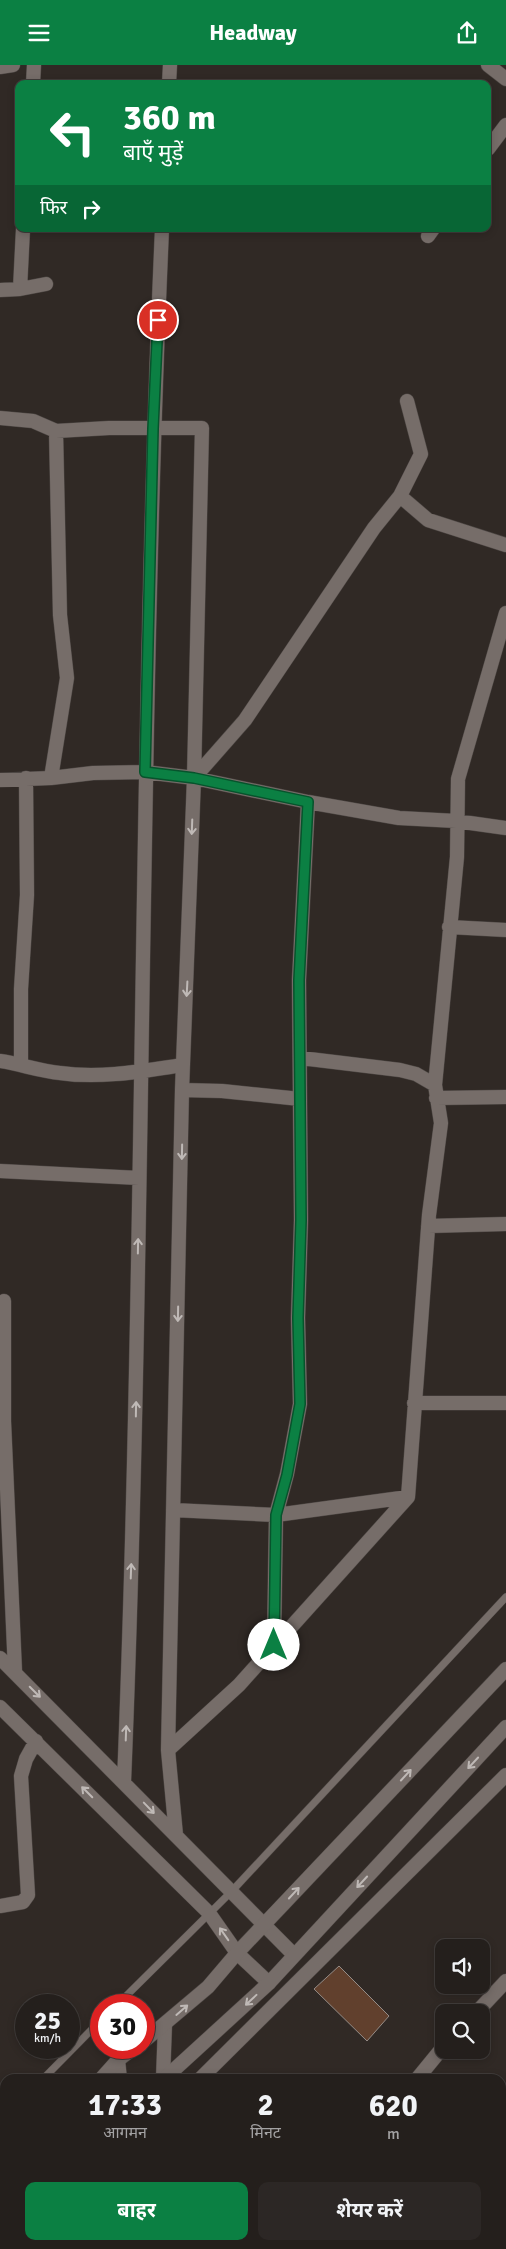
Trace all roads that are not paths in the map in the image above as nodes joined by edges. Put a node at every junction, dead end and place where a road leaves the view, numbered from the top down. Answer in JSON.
{"nodes":[{"id":1,"x":13,"y":65,"type":"edge"},
{"id":2,"x":34,"y":65,"type":"edge"},
{"id":3,"x":170,"y":65,"type":"edge"},
{"id":4,"x":488,"y":65,"type":"edge"},
{"id":5,"x":0,"y":67,"type":"edge"},
{"id":6,"x":506,"y":79,"type":"edge"},
{"id":7,"x":32,"y":80,"type":"edge"},
{"id":8,"x":169,"y":80,"type":"edge"},
{"id":9,"x":506,"y":125,"type":"edge"},
{"id":10,"x":491,"y":145,"type":"edge"},
{"id":11,"x":24,"y":232,"type":"edge"},
{"id":12,"x":162,"y":232,"type":"edge"},
{"id":13,"x":46,"y":284,"type":"dead end"},
{"id":14,"x":20,"y":289,"type":"junction"},
{"id":15,"x":0,"y":290,"type":"edge"},
{"id":16,"x":407,"y":401,"type":"dead end"},
{"id":17,"x":0,"y":418,"type":"edge"},
{"id":18,"x":153,"y":429,"type":"junction"},
{"id":19,"x":56,"y":431,"type":"junction"},
{"id":20,"x":400,"y":496,"type":"junction"},
{"id":21,"x":506,"y":545,"type":"edge"},
{"id":22,"x":506,"y":613,"type":"edge"},
{"id":23,"x":145,"y":772,"type":"junction"},
{"id":24,"x":26,"y":777,"type":"junction"},
{"id":25,"x":52,"y":778,"type":"junction"},
{"id":26,"x":194,"y":778,"type":"junction"},
{"id":27,"x":0,"y":780,"type":"edge"},
{"id":28,"x":308,"y":802,"type":"junction"},
{"id":29,"x":456,"y":821,"type":"junction"},
{"id":30,"x":506,"y":828,"type":"edge"},
{"id":31,"x":449,"y":927,"type":"junction"},
{"id":32,"x":506,"y":930,"type":"edge"},
{"id":33,"x":301,"y":1058,"type":"junction"},
{"id":34,"x":0,"y":1061,"type":"edge"},
{"id":35,"x":21,"y":1064,"type":"junction"},
{"id":36,"x":183,"y":1065,"type":"junction"},
{"id":37,"x":141,"y":1071,"type":"junction"},
{"id":38,"x":182,"y":1090,"type":"junction"},
{"id":39,"x":435,"y":1091,"type":"junction"},
{"id":40,"x":506,"y":1097,"type":"edge"},
{"id":41,"x":300,"y":1099,"type":"junction"},
{"id":42,"x":0,"y":1171,"type":"edge"},
{"id":43,"x":139,"y":1178,"type":"junction"},
{"id":44,"x":506,"y":1225,"type":"edge"},
{"id":45,"x":428,"y":1226,"type":"junction"},
{"id":46,"x":4,"y":1301,"type":"dead end"},
{"id":47,"x":414,"y":1403,"type":"junction"},
{"id":48,"x":506,"y":1403,"type":"edge"},
{"id":49,"x":408,"y":1497,"type":"junction"},
{"id":50,"x":173,"y":1510,"type":"junction"},
{"id":51,"x":276,"y":1515,"type":"junction"},
{"id":52,"x":506,"y":1597,"type":"edge"},
{"id":53,"x":274,"y":1645,"type":"junction"},
{"id":54,"x":0,"y":1658,"type":"edge"},
{"id":55,"x":506,"y":1669,"type":"edge"},
{"id":56,"x":15,"y":1671,"type":"junction"},
{"id":57,"x":0,"y":1707,"type":"edge"},
{"id":58,"x":506,"y":1727,"type":"edge"},
{"id":59,"x":36,"y":1741,"type":"junction"},
{"id":60,"x":168,"y":1750,"type":"junction"},
{"id":61,"x":506,"y":1775,"type":"edge"},
{"id":62,"x":124,"y":1782,"type":"junction"},
{"id":63,"x":176,"y":1835,"type":"junction"},
{"id":64,"x":231,"y":1892,"type":"junction"},
{"id":65,"x":0,"y":1906,"type":"edge"},
{"id":66,"x":209,"y":1913,"type":"junction"},
{"id":67,"x":265,"y":1925,"type":"junction"},
{"id":68,"x":238,"y":1953,"type":"junction"},
{"id":69,"x":294,"y":1955,"type":"junction"},
{"id":70,"x":269,"y":1983,"type":"junction"},
{"id":71,"x":504,"y":1984,"type":"edge"},
{"id":72,"x":127,"y":1994,"type":"edge"},
{"id":73,"x":506,"y":2000,"type":"edge"},
{"id":74,"x":485,"y":2004,"type":"edge"},
{"id":75,"x":165,"y":2024,"type":"junction"},
{"id":76,"x":90,"y":2031,"type":"edge"},
{"id":77,"x":155,"y":2032,"type":"edge"},
{"id":78,"x":435,"y":2058,"type":"edge"},
{"id":79,"x":120,"y":2059,"type":"edge"},
{"id":80,"x":118,"y":2061,"type":"junction"},
{"id":81,"x":48,"y":2074,"type":"edge"},
{"id":82,"x":106,"y":2074,"type":"edge"},
{"id":83,"x":119,"y":2074,"type":"edge"},
{"id":84,"x":164,"y":2074,"type":"edge"},
{"id":85,"x":169,"y":2074,"type":"edge"},
{"id":86,"x":205,"y":2074,"type":"edge"},
{"id":87,"x":423,"y":2074,"type":"edge"}],
"edges":[{"from":1,"to":5,"type":"street"},
{"from":2,"to":7,"type":"street"},
{"from":3,"to":8,"type":"street"},
{"from":4,"to":6,"type":"street"},
{"from":9,"to":10,"type":"street"},
{"from":11,"to":14,"type":"street"},
{"from":12,"to":18,"type":"street"},
{"from":13,"to":14,"type":"street"},
{"from":14,"to":15,"type":"street"},
{"from":16,"to":20,"type":"street"},
{"from":17,"to":19,"type":"street"},
{"from":18,"to":19,"type":"street"},
{"from":18,"to":23,"type":"street"},
{"from":18,"to":26,"type":"street"},
{"from":19,"to":25,"type":"street"},
{"from":20,"to":21,"type":"street"},
{"from":20,"to":26,"type":"street"},
{"from":22,"to":29,"type":"street"},
{"from":23,"to":25,"type":"street"},
{"from":23,"to":26,"type":"street"},
{"from":23,"to":37,"type":"street"},
{"from":24,"to":25,"type":"street"},
{"from":24,"to":27,"type":"street"},
{"from":24,"to":35,"type":"street"},
{"from":26,"to":28,"type":"street"},
{"from":26,"to":36,"type":"street","one_way":true},
{"from":28,"to":29,"type":"street"},
{"from":28,"to":33,"type":"street"},
{"from":29,"to":30,"type":"street"},
{"from":29,"to":31,"type":"street"},
{"from":31,"to":32,"type":"street"},
{"from":31,"to":39,"type":"street"},
{"from":33,"to":39,"type":"street"},
{"from":33,"to":41,"type":"street"},
{"from":34,"to":35,"type":"street"},
{"from":35,"to":37,"type":"street"},
{"from":36,"to":37,"type":"street"},
{"from":36,"to":38,"type":"street"},
{"from":37,"to":43,"type":"street"},
{"from":38,"to":41,"type":"street"},
{"from":38,"to":50,"type":"street","one_way":true},
{"from":39,"to":40,"type":"street"},
{"from":39,"to":45,"type":"street"},
{"from":41,"to":51,"type":"street"},
{"from":42,"to":43,"type":"street"},
{"from":62,"to":43,"type":"street","one_way":true},
{"from":44,"to":45,"type":"street"},
{"from":45,"to":47,"type":"street"},
{"from":46,"to":56,"type":"street"},
{"from":47,"to":48,"type":"street"},
{"from":47,"to":49,"type":"street"},
{"from":49,"to":51,"type":"street"},
{"from":49,"to":53,"type":"street"},
{"from":50,"to":51,"type":"street"},
{"from":50,"to":60,"type":"street"},
{"from":51,"to":53,"type":"street"},
{"from":52,"to":64,"type":"lane"},
{"from":53,"to":60,"type":"street"},
{"from":54,"to":56,"type":"street"},
{"from":67,"to":55,"type":"street","one_way":true},
{"from":56,"to":62,"type":"street","one_way":true},
{"from":57,"to":59,"type":"street"},
{"from":58,"to":69,"type":"street","one_way":true},
{"from":59,"to":65,"type":"street"},
{"from":66,"to":59,"type":"street","one_way":true},
{"from":60,"to":63,"type":"street"},
{"from":61,"to":86,"type":"street"},
{"from":62,"to":63,"type":"street","one_way":true},
{"from":63,"to":64,"type":"street"},
{"from":64,"to":66,"type":"lane"},
{"from":64,"to":67,"type":"street"},
{"from":68,"to":66,"type":"street","one_way":true},
{"from":66,"to":72,"type":"lane"},
{"from":67,"to":68,"type":"street"},
{"from":67,"to":69,"type":"street"},
{"from":68,"to":70,"type":"street"},
{"from":75,"to":68,"type":"street","one_way":true},
{"from":69,"to":70,"type":"street"},
{"from":70,"to":85,"type":"street","one_way":true},
{"from":71,"to":73,"type":"street"},
{"from":71,"to":74,"type":"street"},
{"from":75,"to":77,"type":"street"},
{"from":75,"to":84,"type":"street"},
{"from":76,"to":81,"type":"lane"},
{"from":78,"to":87,"type":"street"},
{"from":79,"to":80,"type":"street"},
{"from":80,"to":82,"type":"street"},
{"from":80,"to":83,"type":"street"}]}
